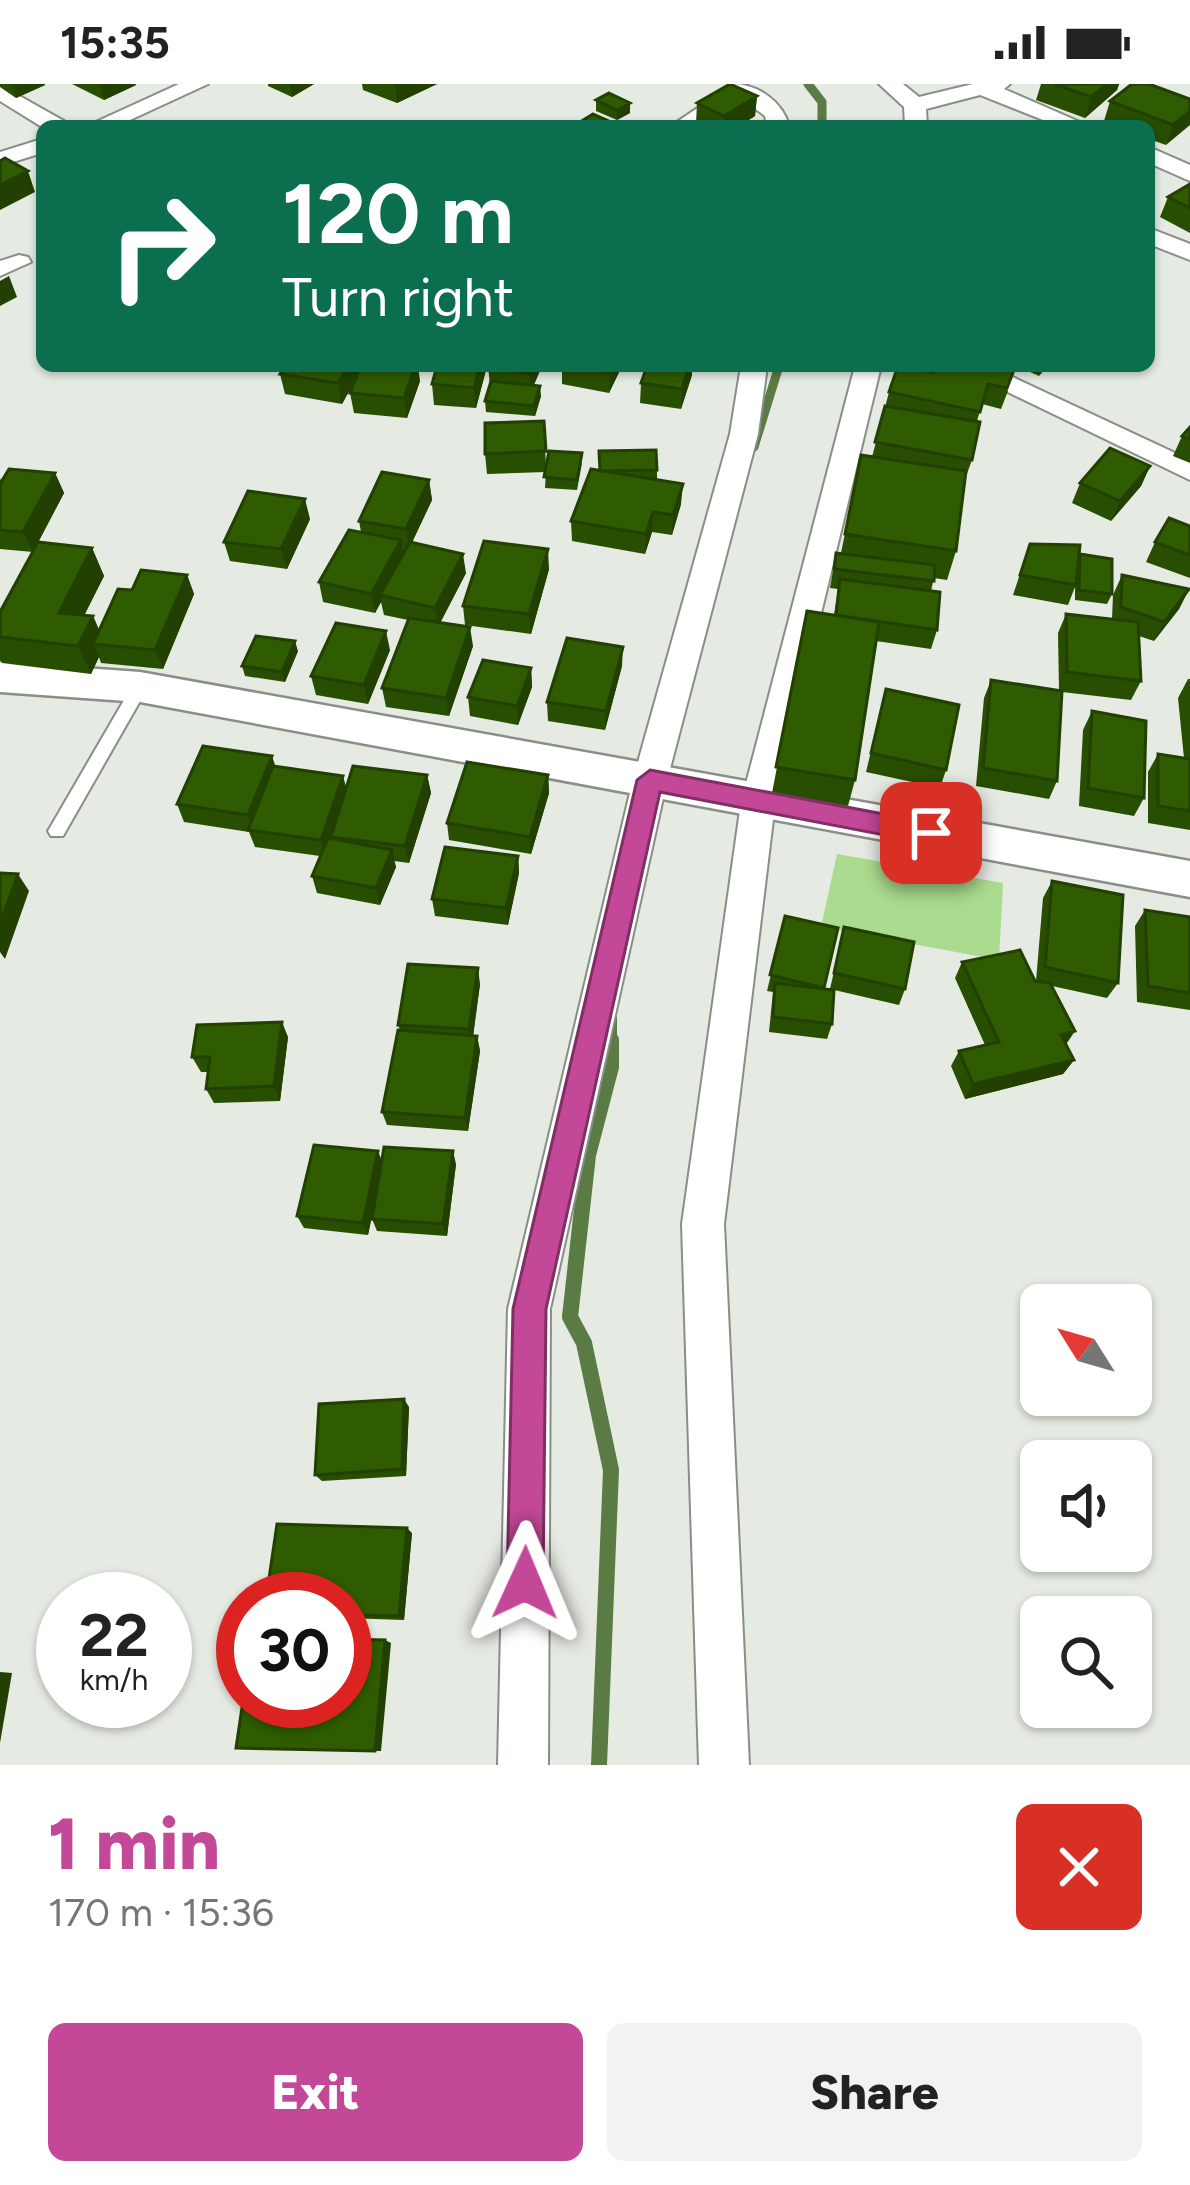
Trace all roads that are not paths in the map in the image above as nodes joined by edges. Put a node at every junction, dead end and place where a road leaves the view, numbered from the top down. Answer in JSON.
{"nodes":[{"id":1,"x":197,"y":84,"type":"edge"},
{"id":2,"x":890,"y":84,"type":"edge"},
{"id":3,"x":740,"y":86,"type":"edge"},
{"id":4,"x":993,"y":87,"type":"edge"},
{"id":5,"x":0,"y":92,"type":"edge"},
{"id":6,"x":915,"y":115,"type":"edge"},
{"id":7,"x":46,"y":120,"type":"edge"},
{"id":8,"x":112,"y":120,"type":"edge"},
{"id":9,"x":691,"y":120,"type":"edge"},
{"id":10,"x":777,"y":120,"type":"edge"},
{"id":11,"x":1065,"y":120,"type":"edge"},
{"id":12,"x":36,"y":148,"type":"edge"},
{"id":13,"x":1155,"y":157,"type":"edge"},
{"id":14,"x":0,"y":159,"type":"edge"},
{"id":15,"x":1190,"y":174,"type":"edge"},
{"id":16,"x":1155,"y":238,"type":"edge"},
{"id":17,"x":1190,"y":254,"type":"edge"},
{"id":18,"x":753,"y":372,"type":"edge"},
{"id":19,"x":866,"y":372,"type":"edge"},
{"id":20,"x":980,"y":372,"type":"edge"},
{"id":21,"x":1190,"y":471,"type":"edge"},
{"id":22,"x":0,"y":677,"type":"edge"},
{"id":23,"x":140,"y":687,"type":"junction"},
{"id":24,"x":652,"y":780,"type":"junction"},
{"id":25,"x":752,"y":801,"type":"junction"},
{"id":26,"x":57,"y":831,"type":"dead end"},
{"id":27,"x":1190,"y":879,"type":"edge"},
{"id":28,"x":523,"y":1765,"type":"edge"},
{"id":29,"x":724,"y":1765,"type":"edge"}],
"edges":[{"from":1,"to":8,"type":"street"},
{"from":2,"to":6,"type":"street"},
{"from":3,"to":9,"type":"street"},
{"from":3,"to":10,"type":"street"},
{"from":4,"to":6,"type":"street"},
{"from":4,"to":11,"type":"street"},
{"from":5,"to":7,"type":"street"},
{"from":12,"to":14,"type":"street"},
{"from":13,"to":15,"type":"street"},
{"from":16,"to":17,"type":"street"},
{"from":18,"to":24,"type":"street"},
{"from":19,"to":25,"type":"street"},
{"from":20,"to":21,"type":"street"},
{"from":22,"to":23,"type":"street"},
{"from":23,"to":24,"type":"street"},
{"from":23,"to":26,"type":"lane"},
{"from":24,"to":25,"type":"street"},
{"from":24,"to":28,"type":"street"},
{"from":25,"to":27,"type":"street"},
{"from":25,"to":29,"type":"street"}]}
